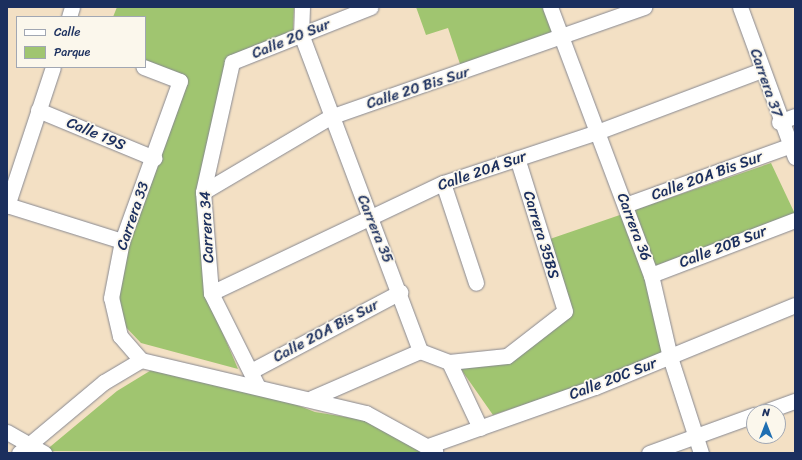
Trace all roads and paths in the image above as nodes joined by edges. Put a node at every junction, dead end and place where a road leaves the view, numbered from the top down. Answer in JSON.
{"nodes":[{"id":1,"x":302,"y":7,"type":"edge"},
{"id":2,"x":372,"y":7,"type":"edge"},
{"id":3,"x":550,"y":7,"type":"edge"},
{"id":4,"x":644,"y":7,"type":"edge"},
{"id":5,"x":740,"y":7,"type":"edge"},
{"id":6,"x":301,"y":34,"type":"junction"},
{"id":7,"x":562,"y":38,"type":"junction"},
{"id":8,"x":232,"y":62,"type":"joint"},
{"id":9,"x":53,"y":68,"type":"edge"},
{"id":10,"x":146,"y":68,"type":"edge"},
{"id":11,"x":762,"y":70,"type":"junction"},
{"id":12,"x":38,"y":110,"type":"junction"},
{"id":13,"x":795,"y":116,"type":"edge"},
{"id":14,"x":330,"y":117,"type":"junction"},
{"id":15,"x":779,"y":122,"type":"junction"},
{"id":16,"x":597,"y":132,"type":"junction"},
{"id":17,"x":792,"y":152,"type":"edge"},
{"id":18,"x":154,"y":158,"type":"junction"},
{"id":19,"x":517,"y":158,"type":"junction"},
{"id":20,"x":443,"y":183,"type":"junction"},
{"id":21,"x":203,"y":192,"type":"junction"},
{"id":22,"x":7,"y":205,"type":"edge"},
{"id":23,"x":625,"y":205,"type":"junction"},
{"id":24,"x":369,"y":216,"type":"junction"},
{"id":25,"x":795,"y":220,"type":"edge"},
{"id":26,"x":122,"y":241,"type":"junction"},
{"id":27,"x":652,"y":275,"type":"junction"},
{"id":28,"x":476,"y":283,"type":"dead end"},
{"id":29,"x":400,"y":292,"type":"junction"},
{"id":30,"x":211,"y":293,"type":"junction"},
{"id":31,"x":795,"y":305,"type":"edge"},
{"id":32,"x":420,"y":351,"type":"junction"},
{"id":33,"x":670,"y":357,"type":"junction"},
{"id":34,"x":141,"y":360,"type":"junction"},
{"id":35,"x":450,"y":362,"type":"junction"},
{"id":36,"x":254,"y":378,"type":"junction"},
{"id":37,"x":312,"y":398,"type":"junction"},
{"id":38,"x":746,"y":418,"type":"edge"},
{"id":39,"x":480,"y":428,"type":"junction"},
{"id":40,"x":7,"y":432,"type":"edge"},
{"id":41,"x":695,"y":436,"type":"junction"},
{"id":42,"x":24,"y":449,"type":"edge"},
{"id":43,"x":433,"y":449,"type":"edge"},
{"id":44,"x":44,"y":453,"type":"edge"},
{"id":45,"x":649,"y":453,"type":"edge"},
{"id":46,"x":701,"y":453,"type":"edge"}],
"edges":[{"from":1,"to":6,"type":"street","name":"Carrera 35"},
{"from":2,"to":6,"type":"street","name":"Calle 20 Sur"},
{"from":3,"to":7,"type":"street","name":"Carrera 36"},
{"from":4,"to":7,"type":"street","name":"Calle 20 Bis Sur"},
{"from":5,"to":11,"type":"street","name":"Carrera 37"},
{"from":6,"to":8,"type":"street","name":"Calle 20 Sur"},
{"from":6,"to":14,"type":"street","name":"Carrera 35"},
{"from":7,"to":14,"type":"street","name":"Calle 20 Bis Sur"},
{"from":7,"to":16,"type":"street","name":"Carrera 36"},
{"from":8,"to":21,"type":"street","name":"Carrera 34"},
{"from":9,"to":12,"type":"street"},
{"from":10,"to":18,"type":"street","name":"Carrera 33"},
{"from":11,"to":15,"type":"street","name":"Carrera 37"},
{"from":11,"to":16,"type":"street","name":"Calle 20A Sur"},
{"from":12,"to":18,"type":"street","name":"Calle 19S"},
{"from":12,"to":22,"type":"street"},
{"from":13,"to":15,"type":"street"},
{"from":14,"to":21,"type":"street","name":"Calle 20 Bis Sur"},
{"from":14,"to":24,"type":"street","name":"Carrera 35"},
{"from":15,"to":17,"type":"street","name":"Carrera 37"},
{"from":16,"to":19,"type":"street","name":"Calle 20A Sur"},
{"from":16,"to":23,"type":"street","name":"Carrera 36"},
{"from":17,"to":23,"type":"street","name":"Calle 20A Bis Sur"},
{"from":18,"to":26,"type":"street","name":"Carrera 33"},
{"from":19,"to":20,"type":"street","name":"Calle 20A Sur"},
{"from":19,"to":35,"type":"street","name":"Carrera 35BS"},
{"from":20,"to":24,"type":"street","name":"Calle 20A Sur"},
{"from":20,"to":28,"type":"street"},
{"from":21,"to":30,"type":"street","name":"Carrera 34"},
{"from":22,"to":26,"type":"street"},
{"from":23,"to":27,"type":"street","name":"Carrera 36"},
{"from":24,"to":29,"type":"street","name":"Carrera 35"},
{"from":24,"to":30,"type":"street","name":"Calle 20A Sur"},
{"from":25,"to":27,"type":"street","name":"Calle 20B Sur"},
{"from":26,"to":34,"type":"street","name":"Carrera 33"},
{"from":27,"to":33,"type":"street","name":"Carrera 36"},
{"from":29,"to":32,"type":"street","name":"Carrera 35"},
{"from":29,"to":36,"type":"street","name":"Calle 20A Bis Sur"},
{"from":30,"to":36,"type":"street","name":"Carrera 34"},
{"from":31,"to":33,"type":"street","name":"Calle 20C Sur"},
{"from":32,"to":35,"type":"street"},
{"from":32,"to":37,"type":"street"},
{"from":33,"to":39,"type":"street","name":"Calle 20C Sur"},
{"from":33,"to":41,"type":"street","name":"Carrera 36"},
{"from":34,"to":36,"type":"street"},
{"from":34,"to":42,"type":"street"},
{"from":35,"to":39,"type":"street"},
{"from":36,"to":37,"type":"street"},
{"from":37,"to":43,"type":"street"},
{"from":38,"to":41,"type":"street"},
{"from":39,"to":43,"type":"street","name":"Calle 20C Sur"},
{"from":40,"to":42,"type":"street"},
{"from":41,"to":45,"type":"street"},
{"from":41,"to":46,"type":"street","name":"Carrera 36"},
{"from":42,"to":44,"type":"street"}]}
